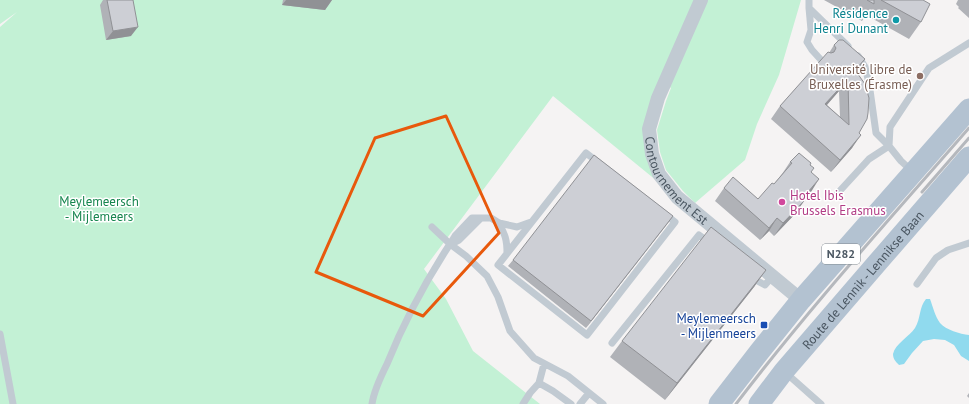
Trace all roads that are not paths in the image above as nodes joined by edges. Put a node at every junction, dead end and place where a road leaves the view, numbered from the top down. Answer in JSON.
{"nodes":[{"id":1,"x":701,"y":0,"type":"edge"},
{"id":2,"x":809,"y":4,"type":"edge"},
{"id":3,"x":969,"y":43,"type":"edge"},
{"id":4,"x":822,"y":61,"type":"edge"},
{"id":5,"x":969,"y":109,"type":"edge"},
{"id":6,"x":889,"y":146,"type":"junction"},
{"id":7,"x":969,"y":157,"type":"edge"},
{"id":8,"x":913,"y":172,"type":"junction"},
{"id":9,"x":836,"y":195,"type":"dead end"},
{"id":10,"x":532,"y":222,"type":"junction"},
{"id":11,"x":499,"y":223,"type":"junction"},
{"id":12,"x":432,"y":227,"type":"dead end"},
{"id":13,"x":969,"y":243,"type":"edge"},
{"id":14,"x":450,"y":244,"type":"junction"},
{"id":15,"x":717,"y":249,"type":"edge"},
{"id":16,"x":507,"y":253,"type":"junction"},
{"id":17,"x":746,"y":273,"type":"edge"},
{"id":18,"x":772,"y":277,"type":"junction"},
{"id":19,"x":917,"y":284,"type":"dead end"},
{"id":20,"x":801,"y":300,"type":"junction"},
{"id":21,"x":0,"y":334,"type":"edge"},
{"id":22,"x":612,"y":343,"type":"dead end"},
{"id":23,"x":544,"y":364,"type":"junction"},
{"id":24,"x":784,"y":372,"type":"junction"},
{"id":25,"x":539,"y":383,"type":"junction"},
{"id":26,"x":589,"y":393,"type":"junction"},
{"id":27,"x":13,"y":404,"type":"edge"},
{"id":28,"x":372,"y":404,"type":"edge"},
{"id":29,"x":523,"y":404,"type":"edge"},
{"id":30,"x":571,"y":404,"type":"edge"},
{"id":31,"x":580,"y":404,"type":"edge"},
{"id":32,"x":603,"y":404,"type":"edge"},
{"id":33,"x":719,"y":404,"type":"edge"},
{"id":34,"x":759,"y":404,"type":"edge"},
{"id":35,"x":821,"y":404,"type":"edge"}],
"edges":[{"from":1,"to":18,"type":"street","name":"Contournement Est"},
{"from":2,"to":4,"type":"lane"},
{"from":2,"to":6,"type":"lane"},
{"from":3,"to":6,"type":"lane"},
{"from":5,"to":8,"type":"main road","number":"N282"},
{"from":6,"to":8,"type":"lane"},
{"from":6,"to":9,"type":"lane"},
{"from":7,"to":24,"type":"main road","name":"Route de Lennik - Lennikse Baan","number":"N282"},
{"from":8,"to":20,"type":"main road","number":"N282"},
{"from":10,"to":11,"type":"lane"},
{"from":10,"to":16,"type":"lane"},
{"from":10,"to":16,"type":"lane"},
{"from":11,"to":14,"type":"lane"},
{"from":11,"to":16,"type":"lane"},
{"from":12,"to":14,"type":"lane"},
{"from":13,"to":19,"type":"lane"},
{"from":14,"to":23,"type":"lane"},
{"from":14,"to":28,"type":"lane"},
{"from":15,"to":22,"type":"lane"},
{"from":17,"to":18,"type":"lane"},
{"from":18,"to":20,"type":"street","name":"Contournement Est"},
{"from":20,"to":33,"type":"main road","number":"N282"},
{"from":21,"to":27,"type":"lane"},
{"from":23,"to":25,"type":"lane"},
{"from":23,"to":26,"type":"lane"},
{"from":24,"to":34,"type":"main road","name":"Route de Lennik - Lennikse Baan","number":"N282"},
{"from":24,"to":35,"type":"lane"},
{"from":25,"to":29,"type":"lane"},
{"from":25,"to":30,"type":"lane"},
{"from":26,"to":31,"type":"lane"},
{"from":26,"to":32,"type":"lane"}]}
